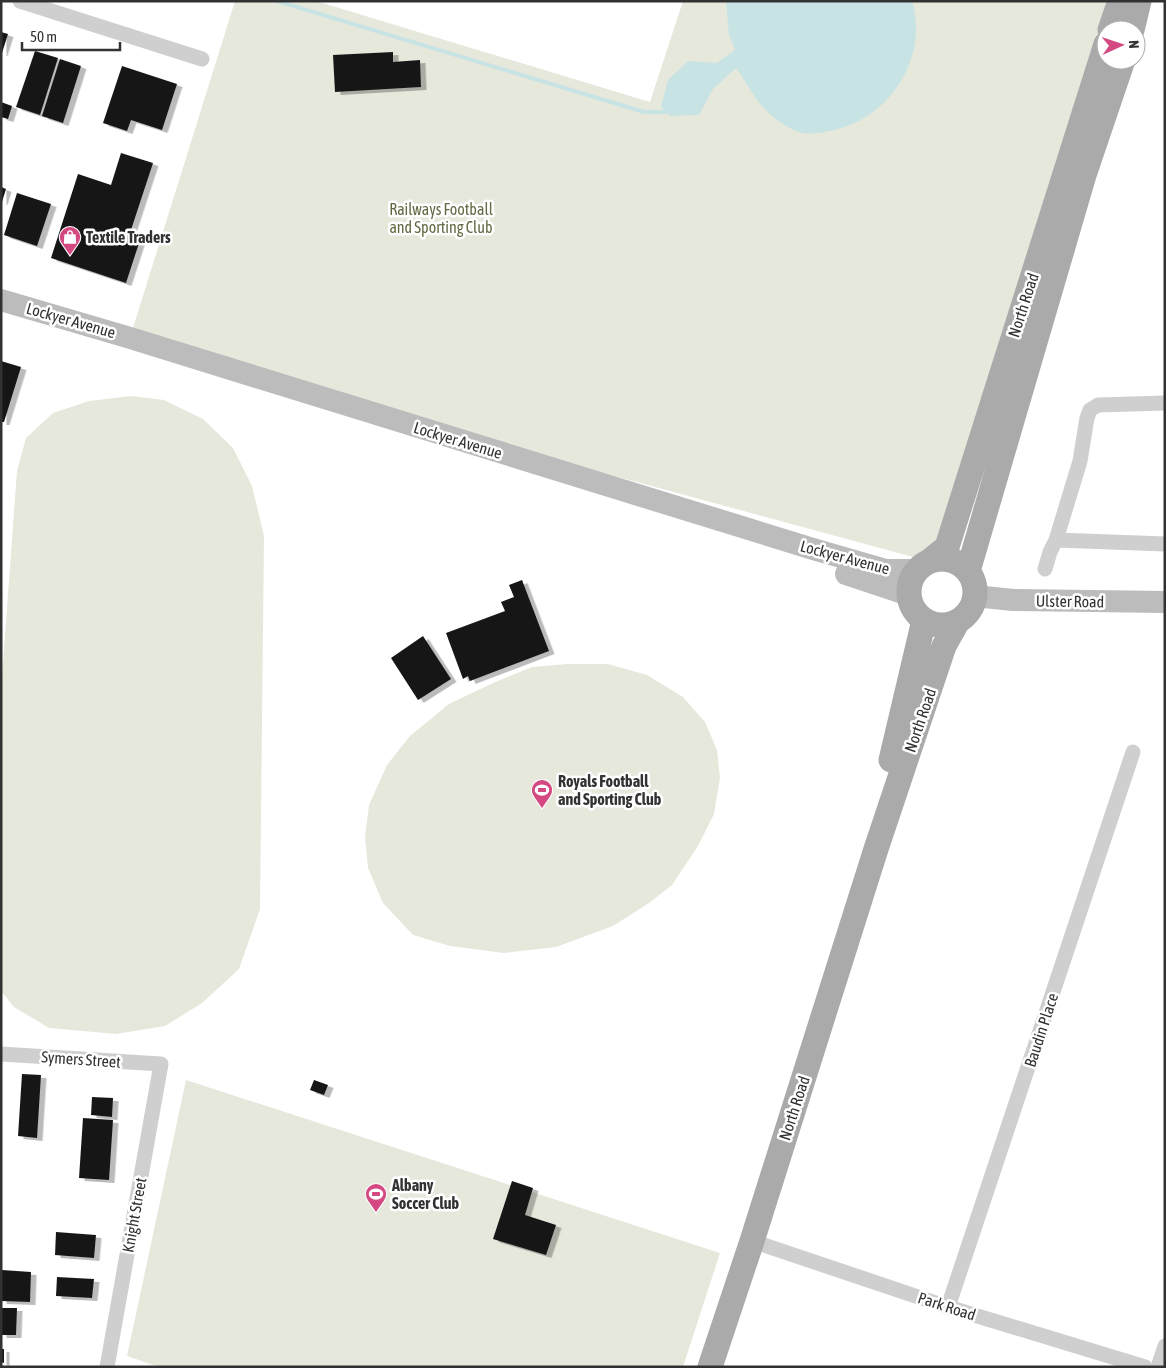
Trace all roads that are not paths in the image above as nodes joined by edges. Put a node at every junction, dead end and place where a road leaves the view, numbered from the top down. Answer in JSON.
{"nodes":[{"id":1,"x":20,"y":1,"type":"edge"},
{"id":2,"x":1120,"y":1,"type":"edge"},
{"id":3,"x":1139,"y":1,"type":"edge"},
{"id":4,"x":1113,"y":20,"type":"edge"},
{"id":5,"x":1134,"y":20,"type":"edge"},
{"id":6,"x":202,"y":60,"type":"dead end"},
{"id":7,"x":1098,"y":70,"type":"edge"},
{"id":8,"x":1120,"y":70,"type":"edge"},
{"id":9,"x":1,"y":300,"type":"edge"},
{"id":10,"x":1,"y":312,"type":"edge"},
{"id":11,"x":1165,"y":403,"type":"edge"},
{"id":12,"x":1056,"y":540,"type":"junction"},
{"id":13,"x":1165,"y":544,"type":"edge"},
{"id":14,"x":923,"y":565,"type":"junction"},
{"id":15,"x":1045,"y":569,"type":"dead end"},
{"id":16,"x":968,"y":571,"type":"junction"},
{"id":17,"x":908,"y":595,"type":"junction"},
{"id":18,"x":975,"y":596,"type":"junction"},
{"id":19,"x":1165,"y":602,"type":"edge"},
{"id":20,"x":924,"y":620,"type":"junction"},
{"id":21,"x":958,"y":621,"type":"junction"},
{"id":22,"x":1133,"y":752,"type":"dead end"},
{"id":23,"x":876,"y":848,"type":"junction"},
{"id":24,"x":1,"y":1054,"type":"edge"},
{"id":25,"x":161,"y":1064,"type":"joint"},
{"id":26,"x":752,"y":1241,"type":"junction"},
{"id":27,"x":948,"y":1307,"type":"junction"},
{"id":28,"x":1165,"y":1346,"type":"edge"},
{"id":29,"x":106,"y":1366,"type":"edge"},
{"id":30,"x":710,"y":1367,"type":"edge"},
{"id":31,"x":1144,"y":1367,"type":"edge"},
{"id":32,"x":1158,"y":1367,"type":"edge"}],
"edges":[{"from":1,"to":6,"type":"street"},
{"from":2,"to":4,"type":"main road"},
{"from":3,"to":5,"type":"main road"},
{"from":7,"to":14,"type":"main road","name":"North Road"},
{"from":8,"to":16,"type":"main road","name":"North Road"},
{"from":9,"to":14,"type":"main road","name":"Lockyer Avenue"},
{"from":10,"to":17,"type":"main road","name":"Lockyer Avenue"},
{"from":11,"to":12,"type":"street"},
{"from":12,"to":13,"type":"street"},
{"from":12,"to":15,"type":"street"},
{"from":14,"to":16,"type":"main road"},
{"from":14,"to":17,"type":"main road"},
{"from":16,"to":18,"type":"main road"},
{"from":17,"to":20,"type":"main road"},
{"from":18,"to":19,"type":"main road","name":"Ulster Road"},
{"from":18,"to":21,"type":"main road"},
{"from":20,"to":21,"type":"main road"},
{"from":20,"to":23,"type":"main road","name":"North Road"},
{"from":21,"to":23,"type":"main road","name":"North Road"},
{"from":22,"to":27,"type":"street","name":"Baudin Place"},
{"from":23,"to":26,"type":"main road","name":"North Road"},
{"from":24,"to":25,"type":"street","name":"Symers Street"},
{"from":25,"to":29,"type":"street","name":"Knight Street"},
{"from":26,"to":27,"type":"street","name":"Park Road"},
{"from":26,"to":30,"type":"main road","name":"North Road"},
{"from":27,"to":31,"type":"street","name":"Park Road"},
{"from":28,"to":32,"type":"street"}]}
